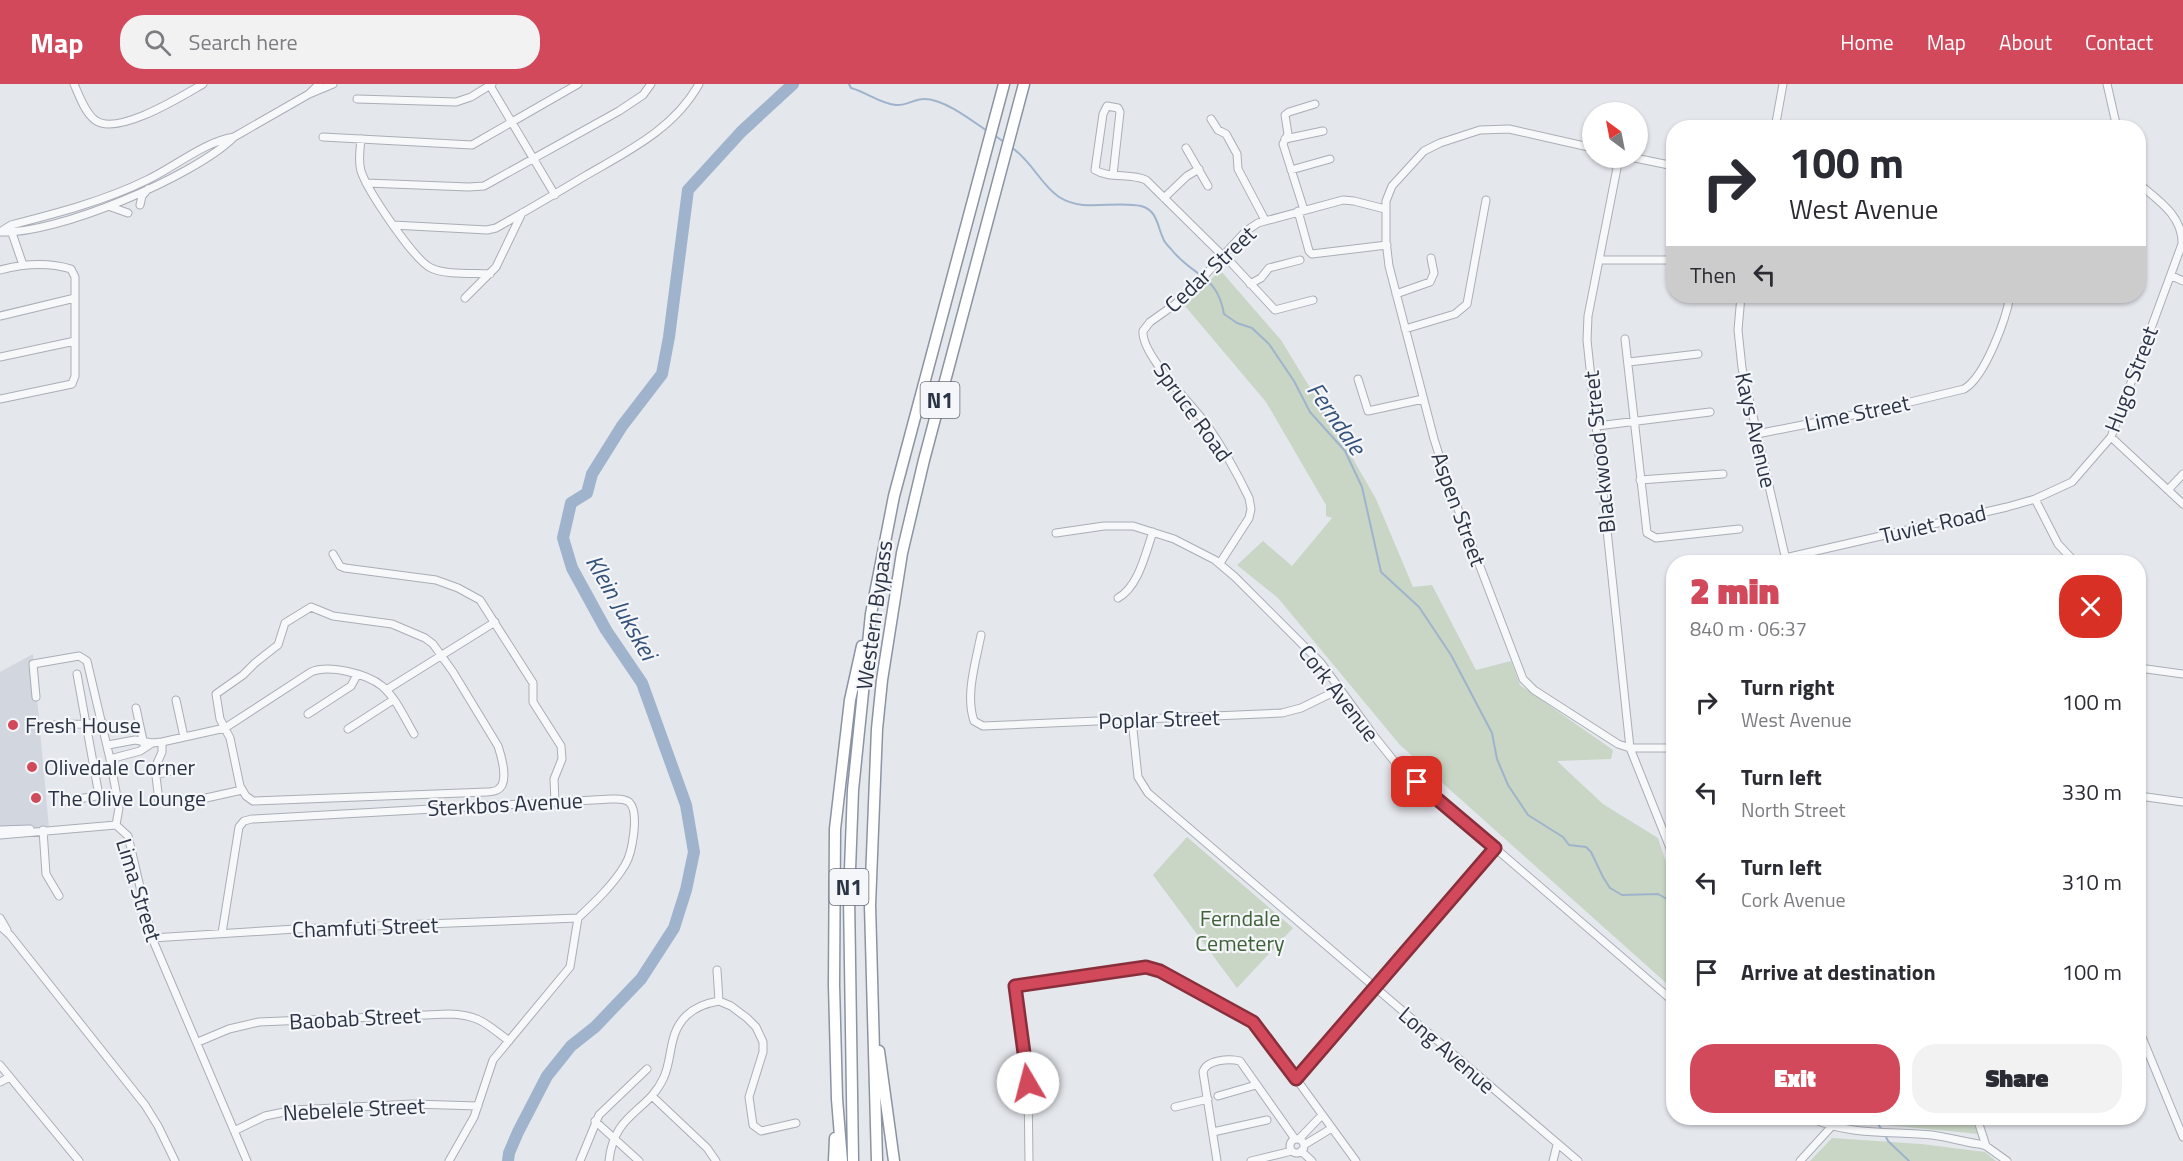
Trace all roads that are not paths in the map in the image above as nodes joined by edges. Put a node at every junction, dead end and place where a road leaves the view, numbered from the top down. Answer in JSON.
{"nodes":[{"id":1,"x":74,"y":84,"type":"edge"},
{"id":2,"x":203,"y":84,"type":"edge"},
{"id":3,"x":319,"y":84,"type":"edge"},
{"id":4,"x":333,"y":84,"type":"edge"},
{"id":5,"x":490,"y":84,"type":"edge"},
{"id":6,"x":578,"y":84,"type":"edge"},
{"id":7,"x":651,"y":84,"type":"edge"},
{"id":8,"x":699,"y":84,"type":"edge"},
{"id":9,"x":1004,"y":84,"type":"edge"},
{"id":10,"x":1024,"y":84,"type":"edge"},
{"id":11,"x":1783,"y":84,"type":"edge"},
{"id":12,"x":2108,"y":84,"type":"edge"},
{"id":13,"x":309,"y":94,"type":"junction"},
{"id":14,"x":357,"y":99,"type":"dead end"},
{"id":15,"x":1315,"y":104,"type":"dead end"},
{"id":16,"x":1211,"y":119,"type":"dead end"},
{"id":17,"x":1776,"y":120,"type":"edge"},
{"id":18,"x":2115,"y":120,"type":"edge"},
{"id":19,"x":513,"y":122,"type":"junction"},
{"id":20,"x":1323,"y":131,"type":"dead end"},
{"id":21,"x":234,"y":137,"type":"junction"},
{"id":22,"x":323,"y":137,"type":"dead end"},
{"id":23,"x":1286,"y":139,"type":"junction"},
{"id":24,"x":361,"y":140,"type":"junction"},
{"id":25,"x":1582,"y":146,"type":"edge"},
{"id":26,"x":1186,"y":148,"type":"dead end"},
{"id":27,"x":533,"y":158,"type":"junction"},
{"id":28,"x":1330,"y":159,"type":"dead end"},
{"id":29,"x":1648,"y":161,"type":"edge"},
{"id":30,"x":1666,"y":164,"type":"edge"},
{"id":31,"x":1617,"y":168,"type":"edge"},
{"id":32,"x":1199,"y":169,"type":"junction"},
{"id":33,"x":1291,"y":170,"type":"junction"},
{"id":34,"x":1113,"y":175,"type":"junction"},
{"id":35,"x":366,"y":183,"type":"junction"},
{"id":36,"x":1208,"y":186,"type":"dead end"},
{"id":37,"x":150,"y":188,"type":"junction"},
{"id":38,"x":2146,"y":190,"type":"edge"},
{"id":39,"x":555,"y":195,"type":"junction"},
{"id":40,"x":1164,"y":198,"type":"junction"},
{"id":41,"x":1486,"y":200,"type":"dead end"},
{"id":42,"x":140,"y":205,"type":"dead end"},
{"id":43,"x":108,"y":207,"type":"junction"},
{"id":44,"x":1385,"y":209,"type":"junction"},
{"id":45,"x":1301,"y":211,"type":"junction"},
{"id":46,"x":128,"y":213,"type":"dead end"},
{"id":47,"x":522,"y":213,"type":"junction"},
{"id":48,"x":1265,"y":220,"type":"junction"},
{"id":49,"x":393,"y":225,"type":"junction"},
{"id":50,"x":0,"y":232,"type":"edge"},
{"id":51,"x":12,"y":233,"type":"junction"},
{"id":52,"x":1387,"y":245,"type":"junction"},
{"id":53,"x":1223,"y":256,"type":"junction"},
{"id":54,"x":1431,"y":258,"type":"dead end"},
{"id":55,"x":1300,"y":260,"type":"dead end"},
{"id":56,"x":1599,"y":260,"type":"junction"},
{"id":57,"x":1666,"y":260,"type":"edge"},
{"id":58,"x":23,"y":265,"type":"junction"},
{"id":59,"x":0,"y":270,"type":"edge"},
{"id":60,"x":490,"y":274,"type":"junction"},
{"id":61,"x":2172,"y":276,"type":"junction"},
{"id":62,"x":2183,"y":281,"type":"edge"},
{"id":63,"x":1250,"y":284,"type":"junction"},
{"id":64,"x":1396,"y":294,"type":"junction"},
{"id":65,"x":75,"y":298,"type":"junction"},
{"id":66,"x":465,"y":298,"type":"dead end"},
{"id":67,"x":1313,"y":300,"type":"dead end"},
{"id":68,"x":1740,"y":303,"type":"edge"},
{"id":69,"x":2007,"y":303,"type":"edge"},
{"id":70,"x":0,"y":316,"type":"edge"},
{"id":71,"x":1147,"y":324,"type":"joint"},
{"id":72,"x":1405,"y":329,"type":"junction"},
{"id":73,"x":1625,"y":339,"type":"dead end"},
{"id":74,"x":75,"y":341,"type":"junction"},
{"id":75,"x":1698,"y":354,"type":"dead end"},
{"id":76,"x":0,"y":357,"type":"edge"},
{"id":77,"x":1629,"y":362,"type":"junction"},
{"id":78,"x":1358,"y":379,"type":"dead end"},
{"id":79,"x":0,"y":399,"type":"edge"},
{"id":80,"x":1423,"y":399,"type":"junction"},
{"id":81,"x":1710,"y":412,"type":"dead end"},
{"id":82,"x":1635,"y":420,"type":"junction"},
{"id":83,"x":1597,"y":426,"type":"junction"},
{"id":84,"x":1757,"y":434,"type":"junction"},
{"id":85,"x":2111,"y":436,"type":"junction"},
{"id":86,"x":1723,"y":474,"type":"dead end"},
{"id":87,"x":2183,"y":474,"type":"edge"},
{"id":88,"x":2077,"y":478,"type":"joint"},
{"id":89,"x":1640,"y":480,"type":"junction"},
{"id":90,"x":2168,"y":490,"type":"junction"},
{"id":91,"x":2035,"y":499,"type":"junction"},
{"id":92,"x":2183,"y":504,"type":"edge"},
{"id":93,"x":1739,"y":529,"type":"dead end"},
{"id":94,"x":1153,"y":532,"type":"junction"},
{"id":95,"x":1056,"y":533,"type":"dead end"},
{"id":96,"x":333,"y":554,"type":"dead end"},
{"id":97,"x":1785,"y":555,"type":"edge"},
{"id":98,"x":1807,"y":555,"type":"edge"},
{"id":99,"x":2068,"y":555,"type":"edge"},
{"id":100,"x":1220,"y":563,"type":"junction"},
{"id":101,"x":1118,"y":598,"type":"dead end"},
{"id":102,"x":871,"y":614,"type":"junction"},
{"id":103,"x":495,"y":622,"type":"junction"},
{"id":104,"x":981,"y":634,"type":"dead end"},
{"id":105,"x":441,"y":655,"type":"junction"},
{"id":106,"x":2146,"y":669,"type":"edge"},
{"id":107,"x":77,"y":674,"type":"dead end"},
{"id":108,"x":2183,"y":674,"type":"edge"},
{"id":109,"x":357,"y":675,"type":"junction"},
{"id":110,"x":1340,"y":689,"type":"junction"},
{"id":111,"x":386,"y":690,"type":"junction"},
{"id":112,"x":36,"y":698,"type":"dead end"},
{"id":113,"x":176,"y":700,"type":"dead end"},
{"id":114,"x":393,"y":700,"type":"junction"},
{"id":115,"x":136,"y":708,"type":"dead end"},
{"id":116,"x":308,"y":714,"type":"dead end"},
{"id":117,"x":1132,"y":720,"type":"junction"},
{"id":118,"x":103,"y":723,"type":"junction"},
{"id":119,"x":87,"y":724,"type":"junction"},
{"id":120,"x":54,"y":725,"type":"dead end"},
{"id":121,"x":225,"y":728,"type":"junction"},
{"id":122,"x":348,"y":729,"type":"dead end"},
{"id":123,"x":414,"y":734,"type":"dead end"},
{"id":124,"x":184,"y":737,"type":"junction"},
{"id":125,"x":162,"y":742,"type":"junction"},
{"id":126,"x":144,"y":744,"type":"junction"},
{"id":127,"x":108,"y":745,"type":"junction"},
{"id":128,"x":1630,"y":748,"type":"junction"},
{"id":129,"x":1666,"y":748,"type":"edge"},
{"id":130,"x":110,"y":759,"type":"junction"},
{"id":131,"x":186,"y":767,"type":"dead end"},
{"id":132,"x":155,"y":775,"type":"junction"},
{"id":133,"x":242,"y":790,"type":"junction"},
{"id":134,"x":2146,"y":797,"type":"edge"},
{"id":135,"x":206,"y":798,"type":"dead end"},
{"id":136,"x":66,"y":801,"type":"dead end"},
{"id":137,"x":159,"y":801,"type":"dead end"},
{"id":138,"x":555,"y":802,"type":"junction"},
{"id":139,"x":2183,"y":802,"type":"edge"},
{"id":140,"x":116,"y":825,"type":"junction"},
{"id":141,"x":0,"y":830,"type":"edge"},
{"id":142,"x":46,"y":830,"type":"junction"},
{"id":143,"x":0,"y":835,"type":"edge"},
{"id":144,"x":1666,"y":838,"type":"edge"},
{"id":145,"x":1495,"y":848,"type":"junction"},
{"id":146,"x":59,"y":896,"type":"dead end"},
{"id":147,"x":0,"y":918,"type":"edge"},
{"id":148,"x":578,"y":918,"type":"junction"},
{"id":149,"x":0,"y":926,"type":"edge"},
{"id":150,"x":222,"y":933,"type":"junction"},
{"id":151,"x":10,"y":934,"type":"junction"},
{"id":152,"x":152,"y":938,"type":"junction"},
{"id":153,"x":717,"y":970,"type":"dead end"},
{"id":154,"x":1376,"y":988,"type":"junction"},
{"id":155,"x":1666,"y":995,"type":"edge"},
{"id":156,"x":719,"y":1001,"type":"junction"},
{"id":157,"x":872,"y":1009,"type":"junction"},
{"id":158,"x":509,"y":1041,"type":"junction"},
{"id":159,"x":198,"y":1042,"type":"junction"},
{"id":160,"x":2146,"y":1047,"type":"edge"},
{"id":161,"x":0,"y":1065,"type":"edge"},
{"id":162,"x":647,"y":1069,"type":"dead end"},
{"id":163,"x":10,"y":1077,"type":"junction"},
{"id":164,"x":1296,"y":1079,"type":"junction"},
{"id":165,"x":0,"y":1082,"type":"edge"},
{"id":166,"x":1257,"y":1085,"type":"junction"},
{"id":167,"x":652,"y":1096,"type":"junction"},
{"id":168,"x":1218,"y":1096,"type":"dead end"},
{"id":169,"x":837,"y":1099,"type":"junction"},
{"id":170,"x":1208,"y":1099,"type":"junction"},
{"id":171,"x":478,"y":1106,"type":"junction"},
{"id":172,"x":1175,"y":1107,"type":"dead end"},
{"id":173,"x":1322,"y":1115,"type":"junction"},
{"id":174,"x":1267,"y":1120,"type":"dead end"},
{"id":175,"x":595,"y":1121,"type":"junction"},
{"id":176,"x":796,"y":1123,"type":"dead end"},
{"id":177,"x":1979,"y":1125,"type":"edge"},
{"id":178,"x":1832,"y":1126,"type":"joint"},
{"id":179,"x":1332,"y":1128,"type":"junction"},
{"id":180,"x":234,"y":1131,"type":"junction"},
{"id":181,"x":1213,"y":1132,"type":"junction"},
{"id":182,"x":614,"y":1137,"type":"junction"},
{"id":183,"x":2183,"y":1137,"type":"edge"},
{"id":184,"x":1300,"y":1143,"type":"junction"},
{"id":185,"x":1557,"y":1145,"type":"junction"},
{"id":186,"x":1986,"y":1146,"type":"junction"},
{"id":187,"x":1292,"y":1151,"type":"junction"},
{"id":188,"x":79,"y":1161,"type":"edge"},
{"id":189,"x":175,"y":1161,"type":"edge"},
{"id":190,"x":247,"y":1161,"type":"edge"},
{"id":191,"x":449,"y":1161,"type":"edge"},
{"id":192,"x":580,"y":1161,"type":"edge"},
{"id":193,"x":609,"y":1161,"type":"edge"},
{"id":194,"x":639,"y":1161,"type":"edge"},
{"id":195,"x":716,"y":1161,"type":"edge"},
{"id":196,"x":834,"y":1161,"type":"edge"},
{"id":197,"x":842,"y":1161,"type":"edge"},
{"id":198,"x":853,"y":1161,"type":"edge"},
{"id":199,"x":877,"y":1161,"type":"edge"},
{"id":200,"x":894,"y":1161,"type":"edge"},
{"id":201,"x":1029,"y":1161,"type":"edge"},
{"id":202,"x":1217,"y":1161,"type":"edge"},
{"id":203,"x":1251,"y":1161,"type":"edge"},
{"id":204,"x":1312,"y":1161,"type":"edge"},
{"id":205,"x":1356,"y":1161,"type":"edge"},
{"id":206,"x":1553,"y":1161,"type":"edge"},
{"id":207,"x":1578,"y":1161,"type":"edge"},
{"id":208,"x":1800,"y":1161,"type":"edge"},
{"id":209,"x":2007,"y":1161,"type":"edge"}],
"edges":[{"from":1,"to":2,"type":"street"},
{"from":3,"to":13,"type":"street"},
{"from":4,"to":13,"type":"street"},
{"from":5,"to":14,"type":"street"},
{"from":5,"to":19,"type":"street"},
{"from":6,"to":19,"type":"street"},
{"from":7,"to":27,"type":"street"},
{"from":8,"to":39,"type":"street"},
{"from":9,"to":102,"type":"highway","name":"Western Bypass","number":"N1"},
{"from":10,"to":157,"type":"highway","name":"Western Bypass","number":"N1"},
{"from":11,"to":17,"type":"street"},
{"from":12,"to":18,"type":"street"},
{"from":13,"to":21,"type":"street"},
{"from":15,"to":23,"type":"street"},
{"from":16,"to":48,"type":"street"},
{"from":19,"to":24,"type":"street"},
{"from":19,"to":27,"type":"street"},
{"from":20,"to":23,"type":"street"},
{"from":21,"to":37,"type":"street"},
{"from":21,"to":50,"type":"street"},
{"from":22,"to":24,"type":"street"},
{"from":23,"to":33,"type":"street"},
{"from":24,"to":35,"type":"street"},
{"from":25,"to":44,"type":"street"},
{"from":26,"to":32,"type":"street"},
{"from":27,"to":35,"type":"street"},
{"from":27,"to":39,"type":"street"},
{"from":28,"to":33,"type":"street"},
{"from":29,"to":30,"type":"street"},
{"from":31,"to":56,"type":"street","name":"Blackwood Street"},
{"from":32,"to":36,"type":"street"},
{"from":32,"to":40,"type":"street"},
{"from":33,"to":45,"type":"street"},
{"from":34,"to":34,"type":"street"},
{"from":34,"to":40,"type":"street"},
{"from":35,"to":49,"type":"street"},
{"from":37,"to":42,"type":"street"},
{"from":37,"to":43,"type":"street"},
{"from":38,"to":61,"type":"street","name":"Hugo Street"},
{"from":39,"to":47,"type":"street"},
{"from":40,"to":53,"type":"street"},
{"from":41,"to":72,"type":"street"},
{"from":43,"to":46,"type":"street"},
{"from":43,"to":51,"type":"street"},
{"from":44,"to":45,"type":"street","name":"Cedar Street"},
{"from":44,"to":52,"type":"street","name":"Aspen Street"},
{"from":45,"to":48,"type":"street","name":"Cedar Street"},
{"from":45,"to":52,"type":"street"},
{"from":47,"to":49,"type":"street"},
{"from":47,"to":60,"type":"street"},
{"from":48,"to":53,"type":"street","name":"Cedar Street"},
{"from":49,"to":60,"type":"street"},
{"from":50,"to":51,"type":"street"},
{"from":51,"to":58,"type":"street"},
{"from":52,"to":64,"type":"street","name":"Aspen Street"},
{"from":53,"to":63,"type":"street"},
{"from":53,"to":71,"type":"street","name":"Cedar Street"},
{"from":54,"to":64,"type":"street"},
{"from":55,"to":63,"type":"street"},
{"from":56,"to":57,"type":"street"},
{"from":56,"to":83,"type":"street","name":"Blackwood Street"},
{"from":58,"to":59,"type":"street"},
{"from":58,"to":65,"type":"street"},
{"from":60,"to":66,"type":"street"},
{"from":61,"to":62,"type":"street"},
{"from":61,"to":85,"type":"street","name":"Hugo Street"},
{"from":63,"to":67,"type":"street"},
{"from":64,"to":72,"type":"street","name":"Aspen Street"},
{"from":65,"to":70,"type":"street"},
{"from":65,"to":74,"type":"street"},
{"from":68,"to":84,"type":"street","name":"Kays Avenue"},
{"from":69,"to":84,"type":"street","name":"Lime Street"},
{"from":71,"to":100,"type":"street","name":"Spruce Road"},
{"from":72,"to":80,"type":"street","name":"Aspen Street"},
{"from":73,"to":77,"type":"street"},
{"from":74,"to":76,"type":"street"},
{"from":74,"to":79,"type":"street"},
{"from":75,"to":77,"type":"street"},
{"from":77,"to":82,"type":"street"},
{"from":78,"to":80,"type":"street"},
{"from":80,"to":128,"type":"street","name":"Aspen Street"},
{"from":81,"to":82,"type":"street"},
{"from":82,"to":83,"type":"street"},
{"from":82,"to":89,"type":"street"},
{"from":83,"to":128,"type":"street","name":"Blackwood Street"},
{"from":84,"to":97,"type":"street","name":"Kays Avenue"},
{"from":85,"to":88,"type":"street","name":"Hugo Street"},
{"from":85,"to":90,"type":"street"},
{"from":86,"to":89,"type":"street"},
{"from":87,"to":90,"type":"street"},
{"from":88,"to":91,"type":"street","name":"Tuviet Road"},
{"from":89,"to":93,"type":"street"},
{"from":90,"to":92,"type":"street"},
{"from":91,"to":98,"type":"street","name":"Tuviet Road"},
{"from":91,"to":99,"type":"street"},
{"from":94,"to":95,"type":"street","name":"Cork Avenue"},
{"from":94,"to":100,"type":"street","name":"Cork Avenue"},
{"from":94,"to":101,"type":"street"},
{"from":96,"to":103,"type":"street"},
{"from":100,"to":110,"type":"street","name":"Cork Avenue"},
{"from":102,"to":169,"type":"highway"},
{"from":102,"to":198,"type":"highway","name":"Western Bypass","number":"N1"},
{"from":103,"to":105,"type":"street"},
{"from":103,"to":138,"type":"street"},
{"from":104,"to":117,"type":"street","name":"Poplar Street"},
{"from":105,"to":111,"type":"street"},
{"from":105,"to":121,"type":"street"},
{"from":105,"to":133,"type":"street"},
{"from":106,"to":108,"type":"street"},
{"from":107,"to":119,"type":"street"},
{"from":109,"to":111,"type":"street"},
{"from":109,"to":116,"type":"street"},
{"from":109,"to":121,"type":"street"},
{"from":110,"to":117,"type":"street","name":"Poplar Street"},
{"from":110,"to":145,"type":"street","name":"Cork Avenue"},
{"from":111,"to":114,"type":"street"},
{"from":112,"to":118,"type":"street","name":"Lima Street"},
{"from":113,"to":124,"type":"street"},
{"from":114,"to":122,"type":"street"},
{"from":114,"to":123,"type":"street"},
{"from":115,"to":126,"type":"street"},
{"from":117,"to":154,"type":"street","name":"Long Avenue"},
{"from":118,"to":119,"type":"street"},
{"from":118,"to":127,"type":"street","name":"Lima Street"},
{"from":119,"to":120,"type":"street"},
{"from":119,"to":136,"type":"street"},
{"from":121,"to":124,"type":"street"},
{"from":121,"to":133,"type":"street"},
{"from":124,"to":125,"type":"street"},
{"from":125,"to":126,"type":"street"},
{"from":125,"to":132,"type":"street"},
{"from":126,"to":127,"type":"street"},
{"from":126,"to":130,"type":"street"},
{"from":127,"to":130,"type":"street","name":"Lima Street"},
{"from":128,"to":129,"type":"street"},
{"from":128,"to":144,"type":"street","name":"Blackwood Street"},
{"from":130,"to":140,"type":"street","name":"Lima Street"},
{"from":131,"to":132,"type":"street"},
{"from":132,"to":137,"type":"street"},
{"from":133,"to":135,"type":"street"},
{"from":134,"to":139,"type":"street"},
{"from":138,"to":148,"type":"street","name":"Sterkbos Avenue"},
{"from":138,"to":150,"type":"street","name":"Sterkbos Avenue"},
{"from":140,"to":142,"type":"street"},
{"from":140,"to":152,"type":"street","name":"Lima Street"},
{"from":141,"to":142,"type":"street"},
{"from":142,"to":143,"type":"street"},
{"from":142,"to":146,"type":"street"},
{"from":145,"to":154,"type":"street"},
{"from":145,"to":155,"type":"street","name":"Cork Avenue"},
{"from":147,"to":151,"type":"street"},
{"from":148,"to":150,"type":"street","name":"Chamfuti Street"},
{"from":148,"to":158,"type":"street"},
{"from":149,"to":151,"type":"street"},
{"from":150,"to":152,"type":"street","name":"Chamfuti Street"},
{"from":151,"to":189,"type":"street"},
{"from":152,"to":159,"type":"street","name":"Lima Street"},
{"from":153,"to":156,"type":"street"},
{"from":154,"to":164,"type":"street"},
{"from":154,"to":185,"type":"street","name":"Long Avenue"},
{"from":156,"to":167,"type":"street"},
{"from":156,"to":176,"type":"street"},
{"from":157,"to":199,"type":"highway","name":"Western Bypass","number":"N1"},
{"from":157,"to":200,"type":"highway"},
{"from":158,"to":159,"type":"street","name":"Baobab Street"},
{"from":158,"to":171,"type":"street"},
{"from":159,"to":180,"type":"street","name":"Lima Street"},
{"from":160,"to":183,"type":"street"},
{"from":161,"to":163,"type":"street"},
{"from":162,"to":175,"type":"street"},
{"from":163,"to":165,"type":"street"},
{"from":163,"to":188,"type":"street"},
{"from":164,"to":173,"type":"street"},
{"from":164,"to":201,"type":"street"},
{"from":166,"to":168,"type":"street"},
{"from":166,"to":170,"type":"street"},
{"from":166,"to":184,"type":"street"},
{"from":167,"to":182,"type":"street"},
{"from":167,"to":195,"type":"street"},
{"from":169,"to":196,"type":"highway"},
{"from":169,"to":197,"type":"highway"},
{"from":170,"to":172,"type":"street"},
{"from":170,"to":181,"type":"street"},
{"from":171,"to":180,"type":"street","name":"Nebelele Street"},
{"from":171,"to":191,"type":"street"},
{"from":173,"to":179,"type":"street"},
{"from":173,"to":184,"type":"street"},
{"from":174,"to":181,"type":"street"},
{"from":175,"to":182,"type":"street"},
{"from":175,"to":192,"type":"street"},
{"from":177,"to":186,"type":"street"},
{"from":178,"to":186,"type":"street"},
{"from":178,"to":208,"type":"street"},
{"from":179,"to":184,"type":"street"},
{"from":179,"to":205,"type":"street"},
{"from":180,"to":190,"type":"street","name":"Lima Street"},
{"from":181,"to":202,"type":"street"},
{"from":182,"to":193,"type":"street"},
{"from":182,"to":194,"type":"street"},
{"from":184,"to":187,"type":"street"},
{"from":184,"to":187,"type":"street"},
{"from":184,"to":204,"type":"street"},
{"from":185,"to":206,"type":"street"},
{"from":185,"to":207,"type":"street","name":"Long Avenue"},
{"from":186,"to":209,"type":"street"},
{"from":187,"to":203,"type":"street"}]}
